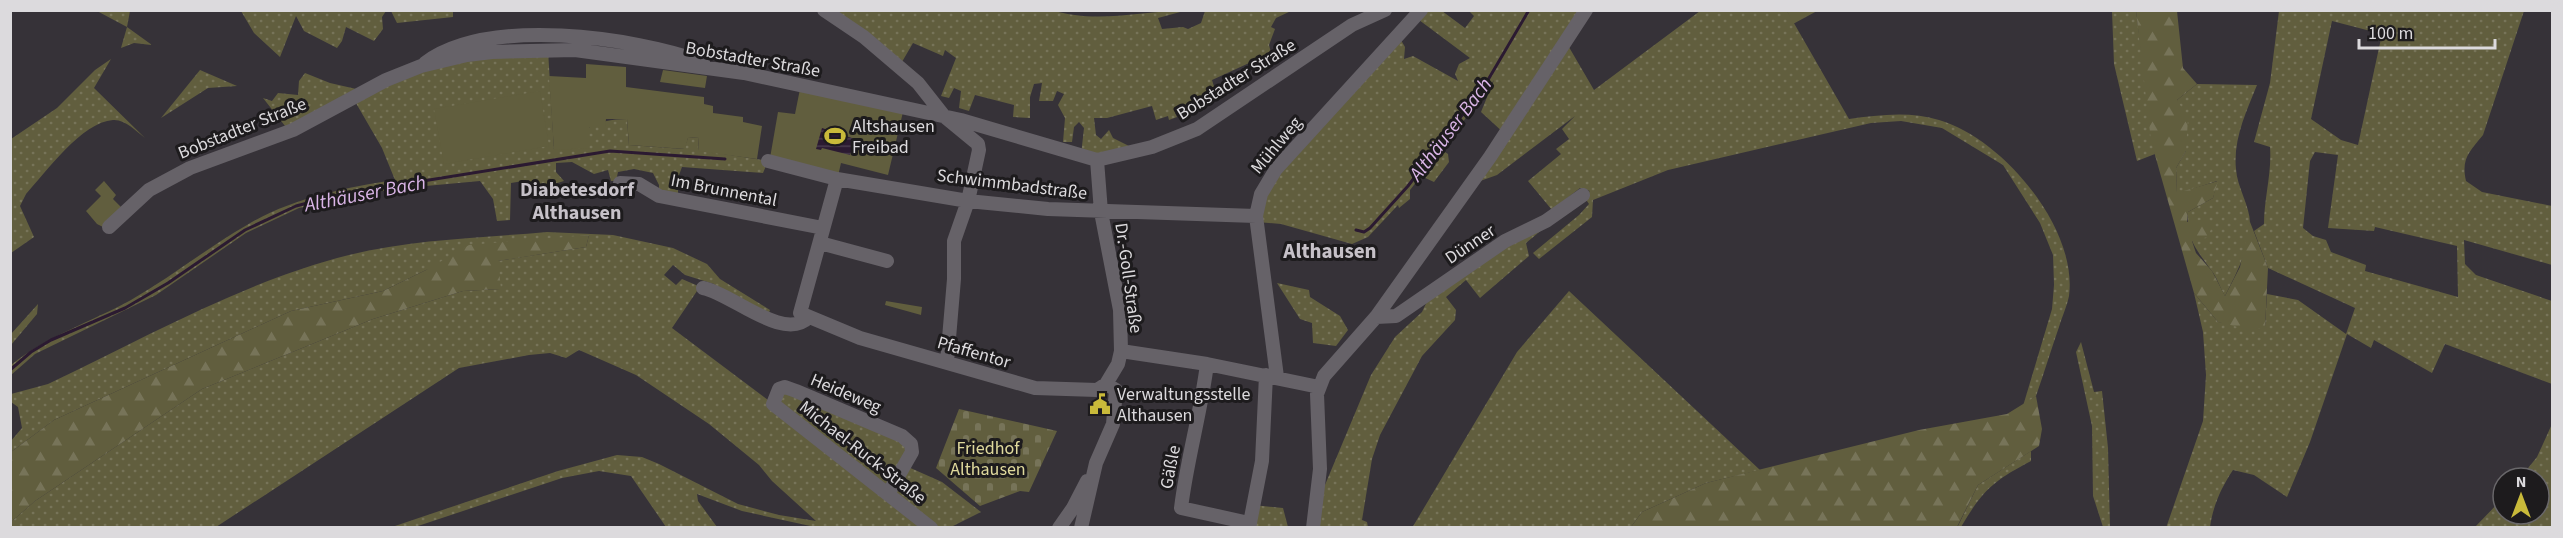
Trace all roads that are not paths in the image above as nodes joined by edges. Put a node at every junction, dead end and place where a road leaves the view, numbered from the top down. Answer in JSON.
{"nodes":[{"id":1,"x":824,"y":10,"type":"edge"},
{"id":2,"x":1385,"y":10,"type":"edge"},
{"id":3,"x":1421,"y":10,"type":"edge"},
{"id":4,"x":1586,"y":10,"type":"edge"},
{"id":5,"x":944,"y":116,"type":"junction"},
{"id":6,"x":1097,"y":160,"type":"junction"},
{"id":7,"x":768,"y":161,"type":"dead end"},
{"id":8,"x":837,"y":179,"type":"junction"},
{"id":9,"x":620,"y":183,"type":"dead end"},
{"id":10,"x":1583,"y":195,"type":"dead end"},
{"id":11,"x":968,"y":201,"type":"junction"},
{"id":12,"x":1101,"y":212,"type":"junction"},
{"id":13,"x":1256,"y":216,"type":"junction"},
{"id":14,"x":109,"y":227,"type":"dead end"},
{"id":15,"x":823,"y":228,"type":"junction"},
{"id":16,"x":820,"y":243,"type":"junction"},
{"id":17,"x":887,"y":261,"type":"dead end"},
{"id":18,"x":703,"y":288,"type":"dead end"},
{"id":19,"x":805,"y":315,"type":"junction"},
{"id":20,"x":1376,"y":317,"type":"junction"},
{"id":21,"x":1121,"y":351,"type":"junction"},
{"id":22,"x":947,"y":362,"type":"junction"},
{"id":23,"x":1208,"y":364,"type":"junction"},
{"id":24,"x":1271,"y":376,"type":"junction"},
{"id":25,"x":1106,"y":384,"type":"junction"},
{"id":26,"x":1319,"y":387,"type":"junction"},
{"id":27,"x":773,"y":404,"type":"joint"},
{"id":28,"x":1096,"y":463,"type":"junction"},
{"id":29,"x":888,"y":494,"type":"junction"},
{"id":30,"x":1249,"y":525,"type":"edge"},
{"id":31,"x":932,"y":528,"type":"edge"},
{"id":32,"x":1059,"y":528,"type":"edge"},
{"id":33,"x":1081,"y":528,"type":"edge"},
{"id":34,"x":1313,"y":528,"type":"edge"}],
"edges":[{"from":1,"to":5,"type":"street"},
{"from":2,"to":6,"type":"street","name":"Bobstadter Straße"},
{"from":3,"to":13,"type":"street","name":"Mühlweg"},
{"from":4,"to":20,"type":"street"},
{"from":5,"to":6,"type":"street","name":"Bobstadter Straße"},
{"from":5,"to":11,"type":"street"},
{"from":5,"to":14,"type":"street","name":"Bobstadter Straße"},
{"from":6,"to":12,"type":"street","name":"Dr.-Goll-Straße"},
{"from":7,"to":8,"type":"street","name":"Schwimmbadstraße"},
{"from":8,"to":11,"type":"street","name":"Schwimmbadstraße"},
{"from":8,"to":15,"type":"street"},
{"from":9,"to":15,"type":"street","name":"Im Brunnental"},
{"from":10,"to":20,"type":"street","name":"Dünner"},
{"from":11,"to":12,"type":"street","name":"Schwimmbadstraße"},
{"from":11,"to":22,"type":"street"},
{"from":12,"to":13,"type":"street","name":"Schwimmbadstraße"},
{"from":12,"to":21,"type":"street","name":"Dr.-Goll-Straße"},
{"from":13,"to":24,"type":"street","name":"Mühlweg"},
{"from":15,"to":16,"type":"street"},
{"from":16,"to":17,"type":"street"},
{"from":16,"to":19,"type":"street"},
{"from":18,"to":19,"type":"street"},
{"from":19,"to":22,"type":"street","name":"Pfaffentor"},
{"from":20,"to":26,"type":"street"},
{"from":21,"to":23,"type":"street","name":"Dr.-Goll-Straße"},
{"from":21,"to":25,"type":"street"},
{"from":22,"to":25,"type":"street","name":"Pfaffentor"},
{"from":23,"to":24,"type":"street","name":"Dr.-Goll-Straße"},
{"from":23,"to":30,"type":"street","name":"Gäßle"},
{"from":24,"to":26,"type":"street","name":"Dr.-Goll-Straße"},
{"from":24,"to":30,"type":"street","name":"Mühlweg"},
{"from":25,"to":28,"type":"street"},
{"from":26,"to":34,"type":"street"},
{"from":27,"to":29,"type":"street","name":"Michael-Ruck-Straße"},
{"from":27,"to":29,"type":"street","name":"Heideweg"},
{"from":28,"to":32,"type":"street"},
{"from":28,"to":33,"type":"street"},
{"from":29,"to":31,"type":"street","name":"Michael-Ruck-Straße"}]}
